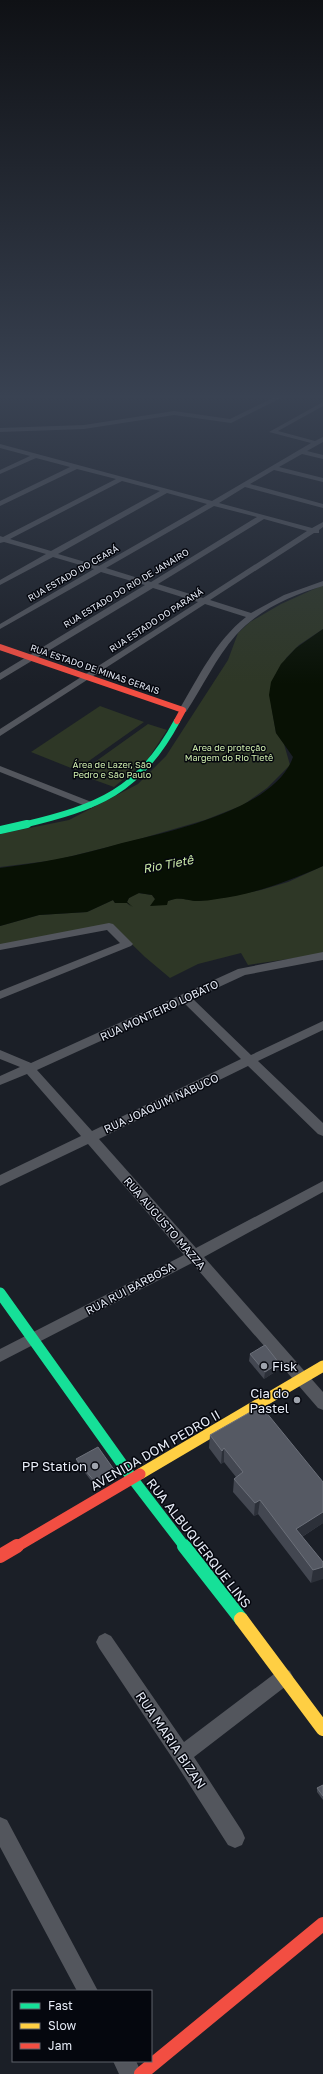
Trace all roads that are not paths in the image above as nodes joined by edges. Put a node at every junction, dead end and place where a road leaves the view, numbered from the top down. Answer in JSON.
{"nodes":[{"id":1,"x":27,"y":491,"type":"edge"},
{"id":2,"x":97,"y":491,"type":"edge"},
{"id":3,"x":165,"y":491,"type":"joint"},
{"id":4,"x":236,"y":491,"type":"edge"},
{"id":5,"x":267,"y":491,"type":"edge"},
{"id":6,"x":0,"y":504,"type":"edge"},
{"id":7,"x":212,"y":504,"type":"junction"},
{"id":8,"x":323,"y":506,"type":"edge"},
{"id":9,"x":263,"y":517,"type":"junction"},
{"id":10,"x":323,"y":524,"type":"edge"},
{"id":11,"x":312,"y":530,"type":"junction"},
{"id":12,"x":323,"y":533,"type":"edge"},
{"id":13,"x":1,"y":539,"type":"edge"},
{"id":14,"x":52,"y":554,"type":"junction"},
{"id":15,"x":101,"y":568,"type":"junction"},
{"id":16,"x":323,"y":582,"type":"edge"},
{"id":17,"x":0,"y":583,"type":"edge"},
{"id":18,"x":152,"y":584,"type":"junction"},
{"id":19,"x":205,"y":600,"type":"junction"},
{"id":20,"x":253,"y":616,"type":"junction"},
{"id":21,"x":0,"y":627,"type":"edge"},
{"id":22,"x":0,"y":647,"type":"edge"},
{"id":23,"x":30,"y":657,"type":"junction"},
{"id":24,"x":0,"y":676,"type":"edge"},
{"id":25,"x":87,"y":676,"type":"junction"},
{"id":26,"x":183,"y":710,"type":"junction"},
{"id":27,"x":0,"y":733,"type":"edge"},
{"id":28,"x":0,"y":769,"type":"edge"},
{"id":29,"x":91,"y":805,"type":"junction"},
{"id":30,"x":0,"y":830,"type":"edge"},
{"id":31,"x":0,"y":947,"type":"edge"},
{"id":32,"x":323,"y":956,"type":"edge"},
{"id":33,"x":0,"y":995,"type":"edge"},
{"id":34,"x":185,"y":998,"type":"junction"},
{"id":35,"x":323,"y":1025,"type":"edge"},
{"id":36,"x":0,"y":1054,"type":"edge"},
{"id":37,"x":250,"y":1061,"type":"junction"},
{"id":38,"x":29,"y":1068,"type":"junction"},
{"id":39,"x":0,"y":1080,"type":"edge"},
{"id":40,"x":323,"y":1131,"type":"edge"},
{"id":41,"x":90,"y":1137,"type":"junction"},
{"id":42,"x":0,"y":1180,"type":"edge"},
{"id":43,"x":323,"y":1186,"type":"edge"},
{"id":44,"x":194,"y":1256,"type":"junction"},
{"id":45,"x":0,"y":1294,"type":"edge"},
{"id":46,"x":33,"y":1339,"type":"junction"},
{"id":47,"x":0,"y":1356,"type":"edge"},
{"id":48,"x":323,"y":1366,"type":"edge"},
{"id":49,"x":302,"y":1380,"type":"junction"},
{"id":50,"x":323,"y":1403,"type":"edge"},
{"id":51,"x":132,"y":1478,"type":"junction"},
{"id":52,"x":0,"y":1556,"type":"edge"},
{"id":53,"x":105,"y":1642,"type":"dead end"},
{"id":54,"x":284,"y":1677,"type":"junction"},
{"id":55,"x":317,"y":1709,"type":"edge"},
{"id":56,"x":323,"y":1729,"type":"edge"},
{"id":57,"x":182,"y":1755,"type":"junction"},
{"id":58,"x":0,"y":1827,"type":"edge"},
{"id":59,"x":235,"y":1838,"type":"dead end"},
{"id":60,"x":323,"y":1924,"type":"edge"},
{"id":61,"x":87,"y":1990,"type":"edge"},
{"id":62,"x":125,"y":2062,"type":"edge"},
{"id":63,"x":131,"y":2074,"type":"edge"},
{"id":64,"x":141,"y":2074,"type":"edge"}],
"edges":[{"from":1,"to":6,"type":"street"},
{"from":2,"to":13,"type":"street"},
{"from":3,"to":7,"type":"street"},
{"from":3,"to":14,"type":"street"},
{"from":4,"to":7,"type":"street","name":"RUA ESTADO DO CEARÁ"},
{"from":5,"to":8,"type":"street"},
{"from":7,"to":9,"type":"street"},
{"from":7,"to":15,"type":"street","name":"RUA ESTADO DO CEARÁ"},
{"from":9,"to":11,"type":"street"},
{"from":9,"to":18,"type":"street","name":"RUA ESTADO DO RIO DE JANAIRO"},
{"from":10,"to":11,"type":"street","name":"RUA ESTADO DO PARANÁ"},
{"from":11,"to":12,"type":"street"},
{"from":11,"to":19,"type":"street","name":"RUA ESTADO DO PARANÁ"},
{"from":13,"to":14,"type":"street"},
{"from":14,"to":15,"type":"street"},
{"from":14,"to":17,"type":"street"},
{"from":15,"to":18,"type":"street"},
{"from":15,"to":21,"type":"street","name":"RUA ESTADO DO CEARÁ"},
{"from":16,"to":20,"type":"street"},
{"from":18,"to":19,"type":"street"},
{"from":18,"to":23,"type":"street","name":"RUA ESTADO DO RIO DE JANAIRO"},
{"from":19,"to":20,"type":"street"},
{"from":19,"to":25,"type":"street","name":"RUA ESTADO DO PARANÁ"},
{"from":20,"to":26,"type":"street"},
{"from":22,"to":23,"type":"street","name":"RUA ESTADO DE MINAS GERAIS"},
{"from":23,"to":24,"type":"street","name":"RUA ESTADO DO RIO DE JANAIRO"},
{"from":23,"to":25,"type":"street","name":"RUA ESTADO DE MINAS GERAIS"},
{"from":25,"to":26,"type":"street","name":"RUA ESTADO DE MINAS GERAIS"},
{"from":25,"to":27,"type":"street","name":"RUA ESTADO DO PARANÁ"},
{"from":26,"to":29,"type":"street"},
{"from":28,"to":29,"type":"street"},
{"from":29,"to":30,"type":"street"},
{"from":31,"to":33,"type":"street"},
{"from":32,"to":34,"type":"street","name":"RUA MONTEIRO LOBATO"},
{"from":34,"to":37,"type":"street"},
{"from":34,"to":38,"type":"street","name":"RUA MONTEIRO LOBATO"},
{"from":35,"to":37,"type":"street","name":"RUA JOAQUIM NABUCO"},
{"from":36,"to":38,"type":"street","name":"RUA AUGUSTO MAZZA"},
{"from":37,"to":40,"type":"street"},
{"from":37,"to":41,"type":"street","name":"RUA JOAQUIM NABUCO"},
{"from":38,"to":39,"type":"street","name":"RUA MONTEIRO LOBATO"},
{"from":38,"to":41,"type":"street","name":"RUA AUGUSTO MAZZA"},
{"from":41,"to":42,"type":"street","name":"RUA JOAQUIM NABUCO"},
{"from":41,"to":44,"type":"street","name":"RUA AUGUSTO MAZZA"},
{"from":43,"to":44,"type":"street","name":"RUA RUI BARBOSA"},
{"from":44,"to":46,"type":"street","name":"RUA RUI BARBOSA"},
{"from":44,"to":49,"type":"street","name":"RUA AUGUSTO MAZZA"},
{"from":45,"to":46,"type":"street","name":"RUA ALBUQUERQUE LINS"},
{"from":46,"to":47,"type":"street","name":"RUA RUI BARBOSA"},
{"from":46,"to":51,"type":"street","name":"RUA ALBUQUERQUE LINS"},
{"from":48,"to":49,"type":"street","name":"AVENIDA DOM PEDRO II"},
{"from":49,"to":50,"type":"street","name":"RUA AUGUSTO MAZZA"},
{"from":49,"to":51,"type":"street","name":"AVENIDA DOM PEDRO II"},
{"from":51,"to":52,"type":"street","name":"AVENIDA DOM PEDRO II"},
{"from":51,"to":54,"type":"street","name":"RUA ALBUQUERQUE LINS"},
{"from":53,"to":57,"type":"street","name":"RUA MARIA BIZAN"},
{"from":54,"to":55,"type":"street","name":"RUA ALBUQUERQUE LINS"},
{"from":54,"to":57,"type":"street"},
{"from":55,"to":56,"type":"street","name":"RUA ALBUQUERQUE LINS"},
{"from":57,"to":59,"type":"street","name":"RUA MARIA BIZAN"},
{"from":58,"to":61,"type":"street"},
{"from":60,"to":64,"type":"street"},
{"from":62,"to":63,"type":"street"}]}
